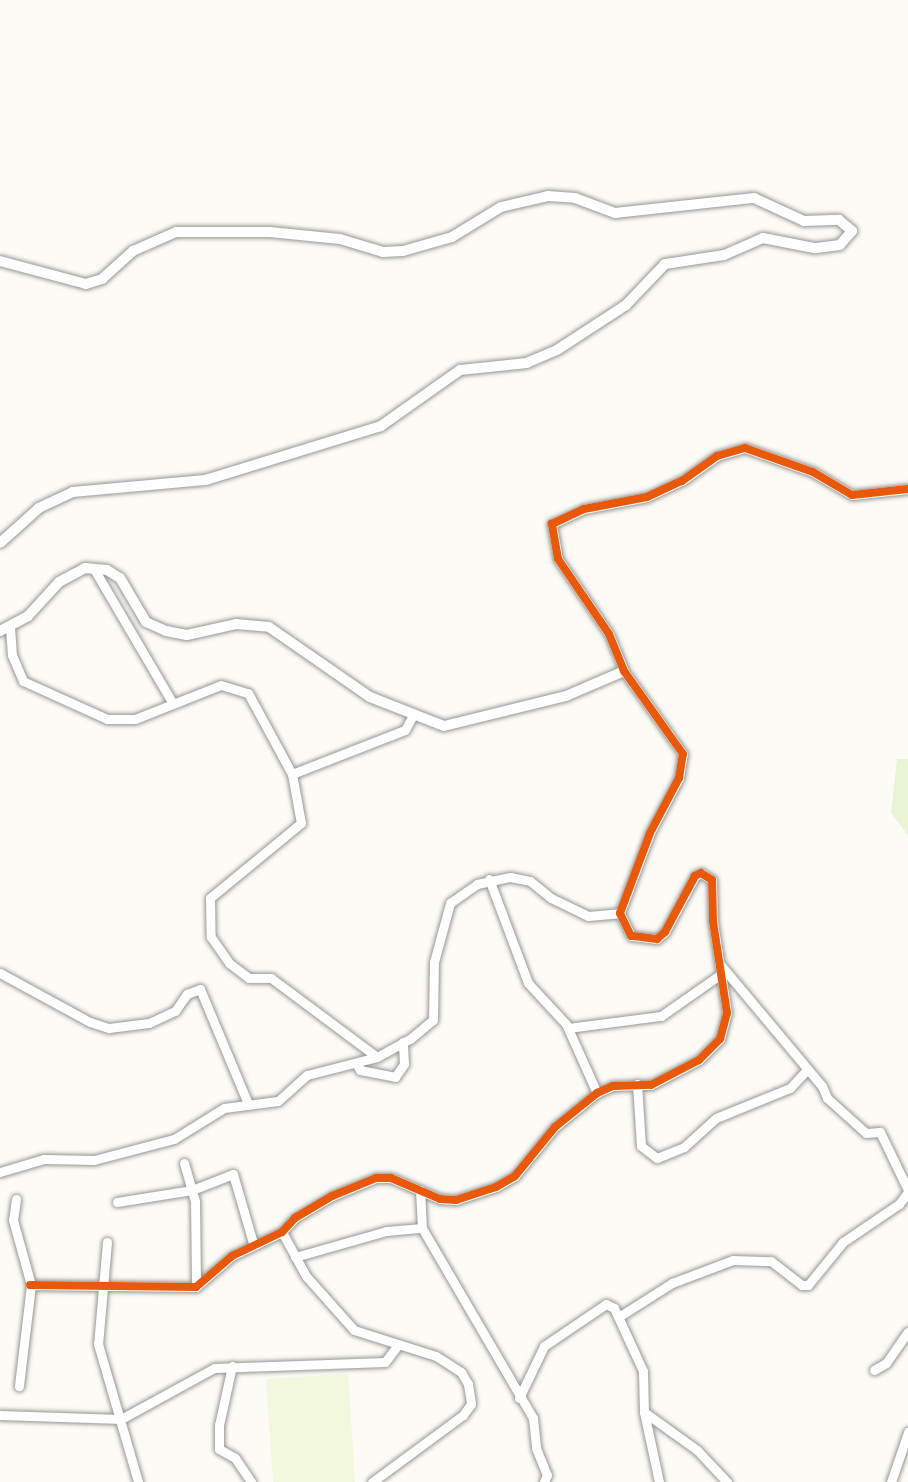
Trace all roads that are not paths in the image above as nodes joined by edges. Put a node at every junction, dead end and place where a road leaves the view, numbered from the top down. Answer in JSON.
{"nodes":[{"id":1,"x":0,"y":261,"type":"edge"},
{"id":2,"x":908,"y":489,"type":"edge"},
{"id":3,"x":0,"y":543,"type":"edge"},
{"id":4,"x":94,"y":569,"type":"junction"},
{"id":5,"x":5,"y":629,"type":"edge"},
{"id":6,"x":624,"y":671,"type":"junction"},
{"id":7,"x":172,"y":702,"type":"junction"},
{"id":8,"x":413,"y":715,"type":"junction"},
{"id":9,"x":292,"y":774,"type":"junction"},
{"id":10,"x":489,"y":879,"type":"junction"},
{"id":11,"x":620,"y":913,"type":"junction"},
{"id":12,"x":718,"y":961,"type":"junction"},
{"id":13,"x":0,"y":973,"type":"edge"},
{"id":14,"x":721,"y":974,"type":"junction"},
{"id":15,"x":568,"y":1029,"type":"junction"},
{"id":16,"x":403,"y":1042,"type":"junction"},
{"id":17,"x":377,"y":1056,"type":"junction"},
{"id":18,"x":356,"y":1063,"type":"junction"},
{"id":19,"x":806,"y":1071,"type":"junction"},
{"id":20,"x":638,"y":1084,"type":"junction"},
{"id":21,"x":597,"y":1093,"type":"junction"},
{"id":22,"x":248,"y":1104,"type":"junction"},
{"id":23,"x":184,"y":1163,"type":"dead end"},
{"id":24,"x":0,"y":1172,"type":"edge"},
{"id":25,"x":192,"y":1190,"type":"junction"},
{"id":26,"x":420,"y":1190,"type":"junction"},
{"id":27,"x":908,"y":1191,"type":"edge"},
{"id":28,"x":16,"y":1199,"type":"dead end"},
{"id":29,"x":117,"y":1202,"type":"dead end"},
{"id":30,"x":422,"y":1228,"type":"junction"},
{"id":31,"x":282,"y":1232,"type":"junction"},
{"id":32,"x":107,"y":1242,"type":"dead end"},
{"id":33,"x":253,"y":1243,"type":"junction"},
{"id":34,"x":295,"y":1257,"type":"junction"},
{"id":35,"x":30,"y":1285,"type":"junction"},
{"id":36,"x":196,"y":1287,"type":"junction"},
{"id":37,"x":104,"y":1288,"type":"junction"},
{"id":38,"x":620,"y":1316,"type":"junction"},
{"id":39,"x":908,"y":1332,"type":"edge"},
{"id":40,"x":398,"y":1345,"type":"junction"},
{"id":41,"x":232,"y":1366,"type":"junction"},
{"id":42,"x":874,"y":1371,"type":"dead end"},
{"id":43,"x":20,"y":1386,"type":"dead end"},
{"id":44,"x":519,"y":1398,"type":"junction"},
{"id":45,"x":644,"y":1412,"type":"junction"},
{"id":46,"x":0,"y":1415,"type":"edge"},
{"id":47,"x":120,"y":1419,"type":"junction"},
{"id":48,"x":908,"y":1432,"type":"edge"},
{"id":49,"x":545,"y":1478,"type":"edge"},
{"id":50,"x":138,"y":1482,"type":"edge"},
{"id":51,"x":251,"y":1482,"type":"edge"},
{"id":52,"x":372,"y":1482,"type":"edge"},
{"id":53,"x":555,"y":1482,"type":"edge"},
{"id":54,"x":659,"y":1482,"type":"edge"},
{"id":55,"x":727,"y":1482,"type":"edge"},
{"id":56,"x":891,"y":1482,"type":"edge"}],
"edges":[{"from":1,"to":3,"type":"street"},
{"from":2,"to":6,"type":"street"},
{"from":4,"to":5,"type":"street"},
{"from":4,"to":7,"type":"street"},
{"from":4,"to":8,"type":"street"},
{"from":5,"to":7,"type":"street"},
{"from":6,"to":8,"type":"street"},
{"from":6,"to":11,"type":"street"},
{"from":7,"to":9,"type":"street"},
{"from":8,"to":9,"type":"street"},
{"from":9,"to":17,"type":"street"},
{"from":10,"to":11,"type":"street"},
{"from":10,"to":15,"type":"street"},
{"from":10,"to":16,"type":"street"},
{"from":11,"to":12,"type":"street"},
{"from":12,"to":14,"type":"street"},
{"from":12,"to":19,"type":"street"},
{"from":13,"to":22,"type":"street"},
{"from":14,"to":15,"type":"street"},
{"from":14,"to":20,"type":"street"},
{"from":15,"to":21,"type":"street"},
{"from":16,"to":17,"type":"street"},
{"from":16,"to":18,"type":"street"},
{"from":17,"to":18,"type":"street"},
{"from":18,"to":22,"type":"street"},
{"from":19,"to":20,"type":"street"},
{"from":19,"to":27,"type":"street"},
{"from":20,"to":21,"type":"street"},
{"from":21,"to":26,"type":"street"},
{"from":22,"to":24,"type":"street"},
{"from":23,"to":25,"type":"street"},
{"from":25,"to":29,"type":"street"},
{"from":25,"to":33,"type":"street"},
{"from":25,"to":36,"type":"street"},
{"from":26,"to":30,"type":"street"},
{"from":26,"to":31,"type":"street"},
{"from":27,"to":38,"type":"street"},
{"from":28,"to":35,"type":"street"},
{"from":30,"to":34,"type":"street"},
{"from":30,"to":44,"type":"street"},
{"from":31,"to":33,"type":"street"},
{"from":31,"to":34,"type":"street"},
{"from":32,"to":37,"type":"street"},
{"from":33,"to":36,"type":"street"},
{"from":34,"to":40,"type":"street"},
{"from":35,"to":37,"type":"street"},
{"from":35,"to":43,"type":"street"},
{"from":36,"to":37,"type":"street"},
{"from":37,"to":47,"type":"street"},
{"from":38,"to":44,"type":"street"},
{"from":38,"to":45,"type":"street"},
{"from":39,"to":42,"type":"street"},
{"from":40,"to":41,"type":"street"},
{"from":40,"to":52,"type":"street"},
{"from":41,"to":47,"type":"street"},
{"from":41,"to":51,"type":"street"},
{"from":44,"to":49,"type":"street"},
{"from":45,"to":54,"type":"street"},
{"from":45,"to":55,"type":"street"},
{"from":46,"to":47,"type":"street"},
{"from":47,"to":50,"type":"street"},
{"from":48,"to":56,"type":"street"},
{"from":49,"to":53,"type":"street"}]}
